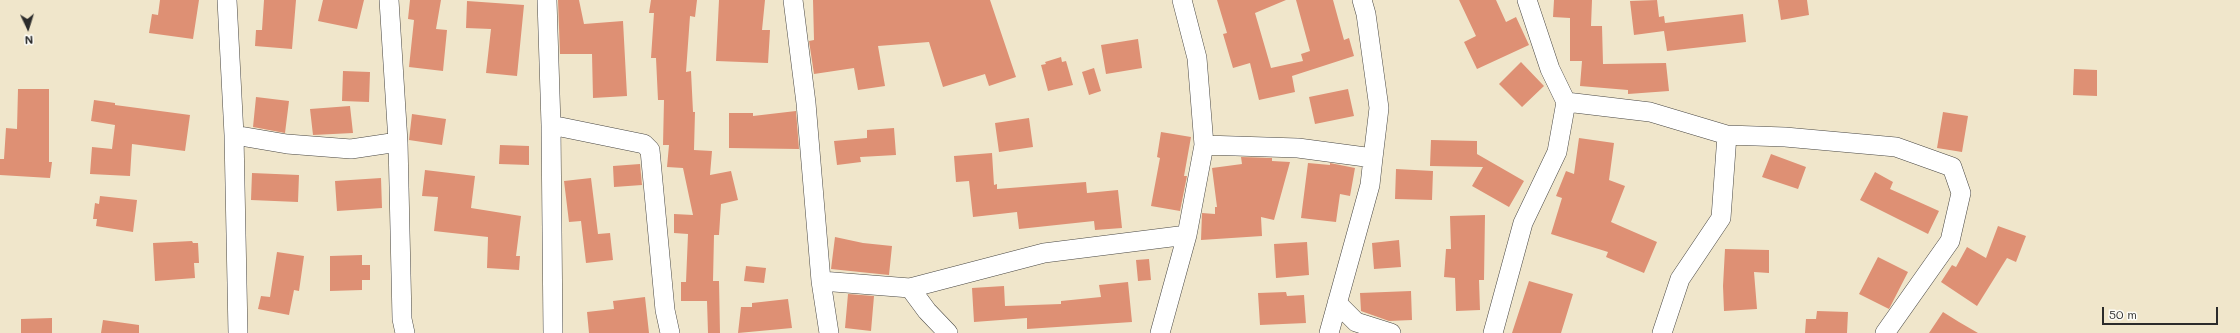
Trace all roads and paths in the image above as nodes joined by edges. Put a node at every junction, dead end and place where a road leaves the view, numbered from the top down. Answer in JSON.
{"nodes":[{"id":1,"x":227,"y":0,"type":"edge"},
{"id":2,"x":389,"y":0,"type":"edge"},
{"id":3,"x":547,"y":0,"type":"edge"},
{"id":4,"x":793,"y":0,"type":"edge"},
{"id":5,"x":1182,"y":0,"type":"edge"},
{"id":6,"x":1362,"y":0,"type":"edge"},
{"id":7,"x":1527,"y":0,"type":"edge"},
{"id":8,"x":1566,"y":102,"type":"junction"},
{"id":9,"x":551,"y":125,"type":"junction"},
{"id":10,"x":1727,"y":135,"type":"junction"},
{"id":11,"x":234,"y":136,"type":"junction"},
{"id":12,"x":398,"y":142,"type":"junction"},
{"id":13,"x":1204,"y":145,"type":"junction"},
{"id":14,"x":1373,"y":158,"type":"junction"},
{"id":15,"x":1187,"y":235,"type":"junction"},
{"id":16,"x":821,"y":281,"type":"junction"},
{"id":17,"x":910,"y":288,"type":"junction"},
{"id":18,"x":1337,"y":303,"type":"junction"},
{"id":19,"x":238,"y":333,"type":"edge"},
{"id":20,"x":405,"y":333,"type":"edge"},
{"id":21,"x":553,"y":333,"type":"edge"},
{"id":22,"x":670,"y":333,"type":"edge"},
{"id":23,"x":829,"y":333,"type":"edge"},
{"id":24,"x":948,"y":333,"type":"edge"},
{"id":25,"x":1160,"y":333,"type":"edge"},
{"id":26,"x":1329,"y":333,"type":"edge"},
{"id":27,"x":1391,"y":333,"type":"edge"},
{"id":28,"x":1493,"y":333,"type":"edge"},
{"id":29,"x":1662,"y":333,"type":"edge"},
{"id":30,"x":1885,"y":333,"type":"edge"}],
"edges":[{"from":1,"to":11,"type":"street"},
{"from":2,"to":12,"type":"street"},
{"from":3,"to":9,"type":"street"},
{"from":4,"to":16,"type":"street"},
{"from":5,"to":13,"type":"street"},
{"from":6,"to":14,"type":"street"},
{"from":7,"to":8,"type":"street"},
{"from":8,"to":10,"type":"street"},
{"from":8,"to":28,"type":"street"},
{"from":9,"to":21,"type":"street"},
{"from":9,"to":22,"type":"street"},
{"from":10,"to":29,"type":"street"},
{"from":10,"to":30,"type":"street"},
{"from":11,"to":12,"type":"street"},
{"from":11,"to":19,"type":"street"},
{"from":12,"to":20,"type":"street"},
{"from":13,"to":14,"type":"street"},
{"from":13,"to":15,"type":"street"},
{"from":14,"to":18,"type":"street"},
{"from":15,"to":17,"type":"street"},
{"from":15,"to":25,"type":"street"},
{"from":16,"to":17,"type":"street"},
{"from":16,"to":23,"type":"street"},
{"from":17,"to":24,"type":"street"},
{"from":18,"to":26,"type":"street"},
{"from":18,"to":27,"type":"street"}]}
